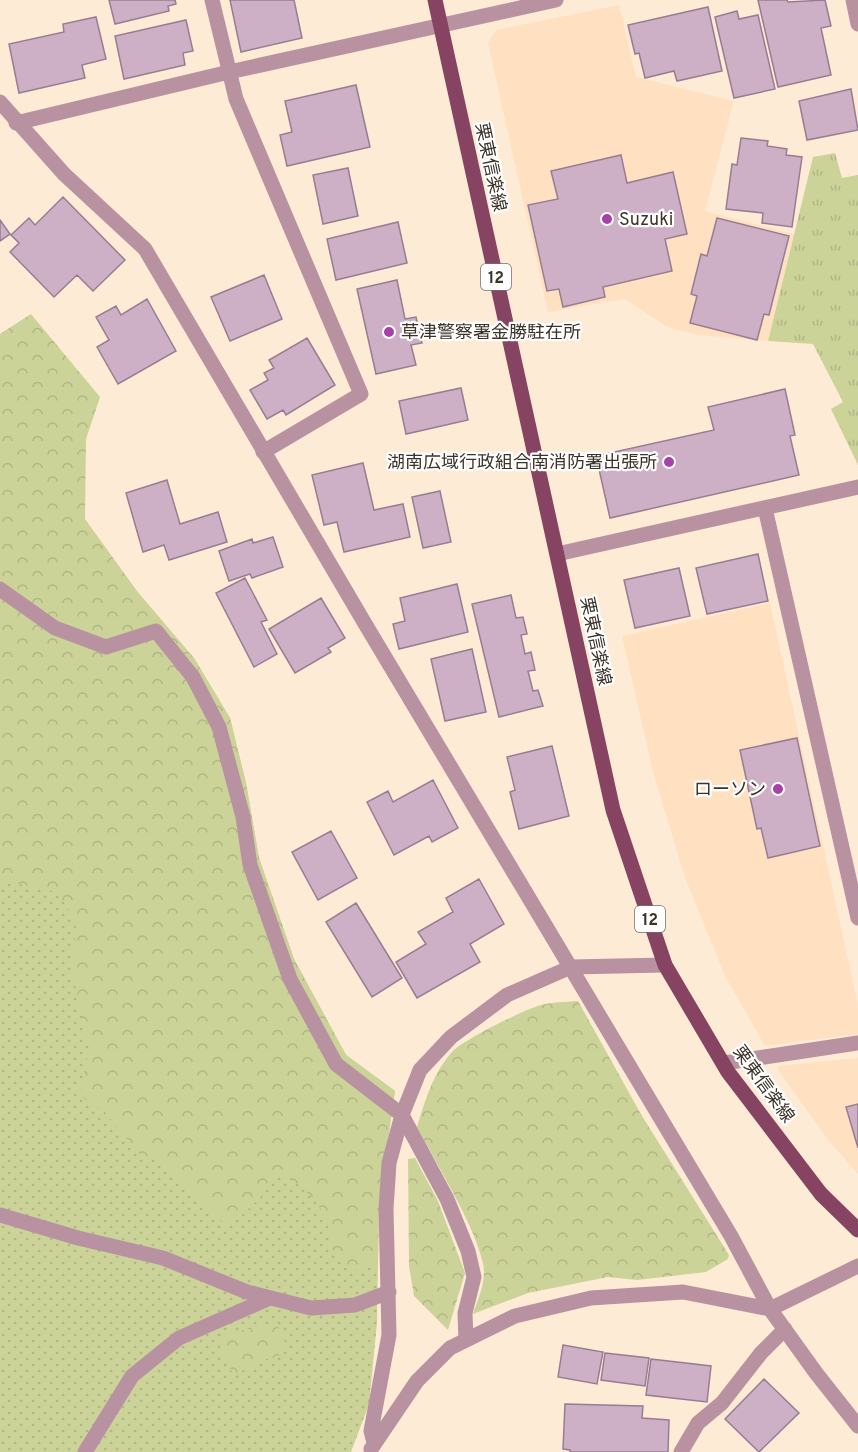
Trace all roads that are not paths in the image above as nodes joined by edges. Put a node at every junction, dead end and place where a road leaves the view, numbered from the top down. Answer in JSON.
{"nodes":[{"id":1,"x":212,"y":0,"type":"edge"},
{"id":2,"x":435,"y":0,"type":"edge"},
{"id":3,"x":556,"y":0,"type":"edge"},
{"id":4,"x":853,"y":0,"type":"edge"},
{"id":5,"x":858,"y":24,"type":"edge"},
{"id":6,"x":440,"y":26,"type":"junction"},
{"id":7,"x":229,"y":72,"type":"junction"},
{"id":8,"x":0,"y":102,"type":"edge"},
{"id":9,"x":16,"y":123,"type":"junction"},
{"id":10,"x":263,"y":452,"type":"junction"},
{"id":11,"x":858,"y":487,"type":"edge"},
{"id":12,"x":765,"y":508,"type":"junction"},
{"id":13,"x":556,"y":554,"type":"junction"},
{"id":14,"x":0,"y":589,"type":"edge"},
{"id":15,"x":858,"y":918,"type":"edge"},
{"id":16,"x":665,"y":965,"type":"junction"},
{"id":17,"x":571,"y":967,"type":"junction"},
{"id":18,"x":858,"y":1044,"type":"edge"},
{"id":19,"x":724,"y":1064,"type":"junction"},
{"id":20,"x":402,"y":1115,"type":"junction"},
{"id":21,"x":0,"y":1215,"type":"edge"},
{"id":22,"x":858,"y":1230,"type":"edge"},
{"id":23,"x":858,"y":1266,"type":"edge"},
{"id":24,"x":389,"y":1292,"type":"junction"},
{"id":25,"x":270,"y":1298,"type":"junction"},
{"id":26,"x":771,"y":1309,"type":"junction"},
{"id":27,"x":785,"y":1329,"type":"junction"},
{"id":28,"x":466,"y":1340,"type":"junction"},
{"id":29,"x":858,"y":1425,"type":"edge"},
{"id":30,"x":372,"y":1447,"type":"edge"},
{"id":31,"x":85,"y":1452,"type":"edge"},
{"id":32,"x":681,"y":1452,"type":"edge"}],
"edges":[{"from":1,"to":7,"type":"street"},
{"from":2,"to":6,"type":"main road","name":"栗東信楽線","number":"12"},
{"from":3,"to":6,"type":"street"},
{"from":4,"to":5,"type":"street"},
{"from":6,"to":7,"type":"street"},
{"from":6,"to":13,"type":"main road","name":"栗東信楽線","number":"12"},
{"from":7,"to":9,"type":"street"},
{"from":7,"to":10,"type":"street"},
{"from":8,"to":9,"type":"street"},
{"from":9,"to":10,"type":"street"},
{"from":10,"to":17,"type":"street"},
{"from":11,"to":12,"type":"street"},
{"from":12,"to":13,"type":"street"},
{"from":12,"to":15,"type":"street"},
{"from":13,"to":16,"type":"main road","name":"栗東信楽線","number":"12"},
{"from":14,"to":20,"type":"street"},
{"from":16,"to":17,"type":"street"},
{"from":16,"to":19,"type":"main road","name":"栗東信楽線","number":"12"},
{"from":17,"to":20,"type":"street"},
{"from":17,"to":26,"type":"street"},
{"from":18,"to":19,"type":"street"},
{"from":19,"to":22,"type":"main road","name":"栗東信楽線","number":"12"},
{"from":20,"to":24,"type":"street"},
{"from":20,"to":28,"type":"street"},
{"from":21,"to":25,"type":"street"},
{"from":23,"to":26,"type":"street"},
{"from":24,"to":25,"type":"street"},
{"from":24,"to":30,"type":"street"},
{"from":25,"to":31,"type":"street"},
{"from":26,"to":27,"type":"street"},
{"from":26,"to":28,"type":"street"},
{"from":27,"to":29,"type":"street"},
{"from":27,"to":32,"type":"street"},
{"from":28,"to":30,"type":"street"}]}
